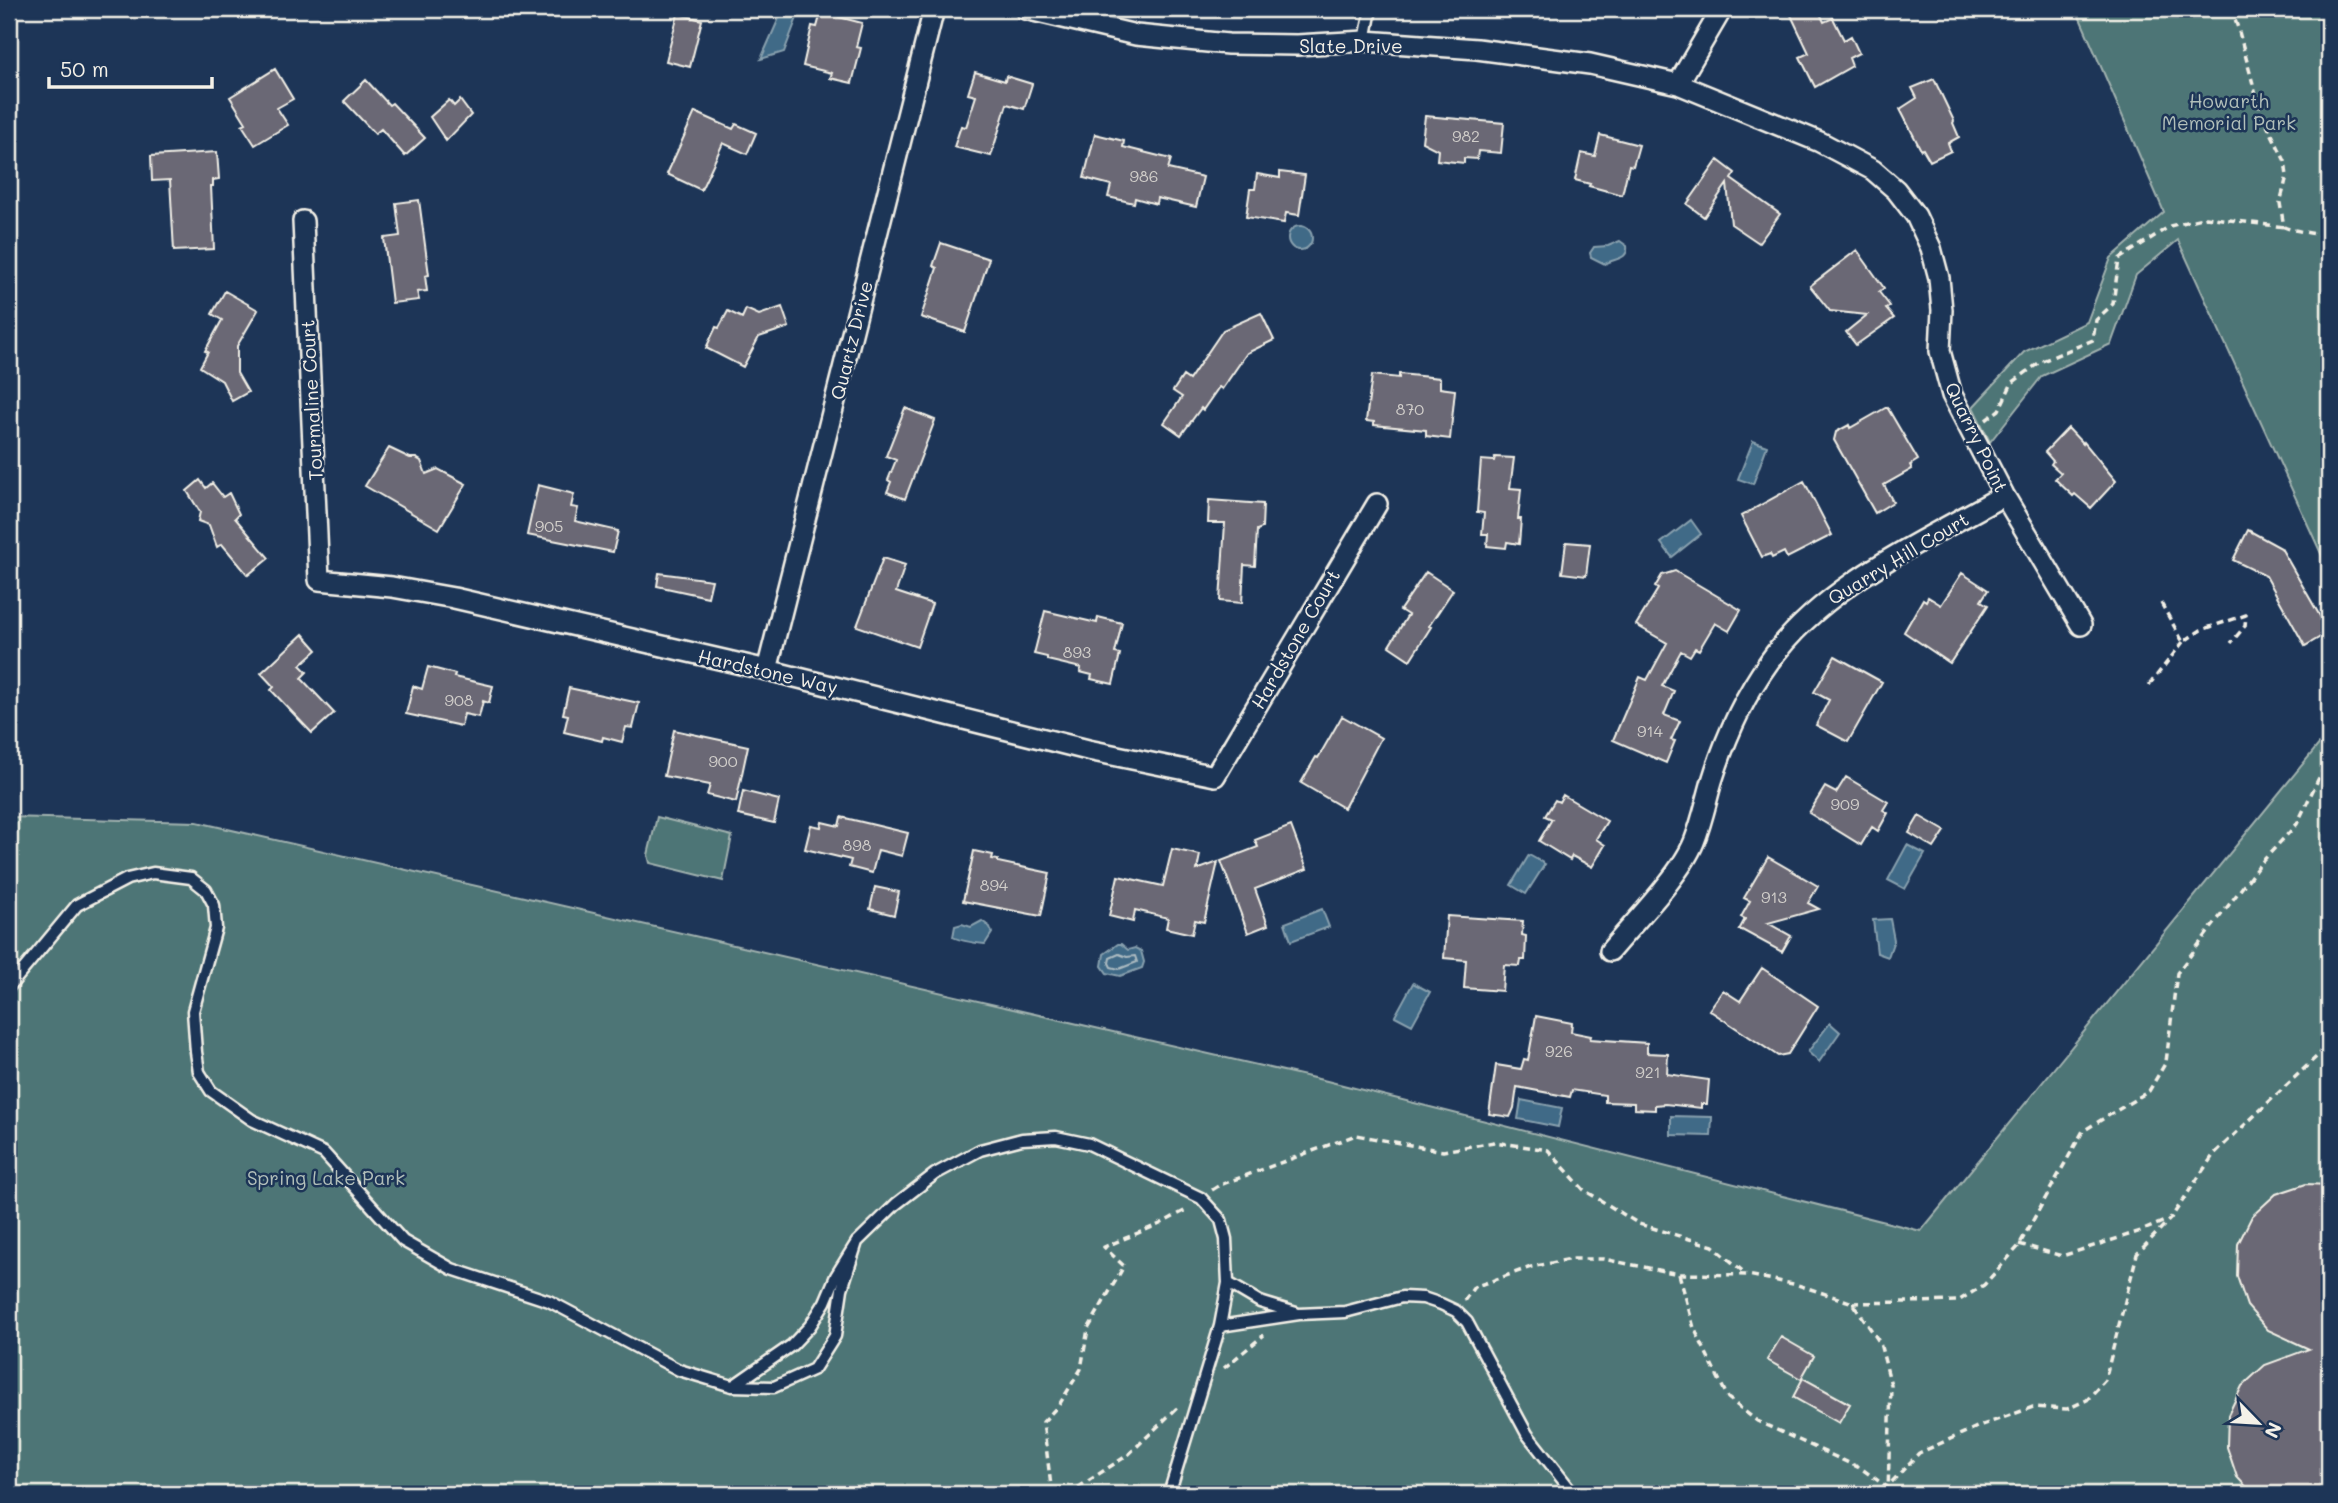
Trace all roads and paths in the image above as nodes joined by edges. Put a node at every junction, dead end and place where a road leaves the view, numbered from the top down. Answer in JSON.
{"nodes":[{"id":1,"x":934,"y":9,"type":"edge"},
{"id":2,"x":1025,"y":9,"type":"edge"},
{"id":3,"x":1371,"y":9,"type":"edge"},
{"id":4,"x":1722,"y":9,"type":"edge"},
{"id":5,"x":2231,"y":9,"type":"edge"},
{"id":6,"x":1365,"y":41,"type":"junction"},
{"id":7,"x":1678,"y":84,"type":"junction"},
{"id":8,"x":303,"y":221,"type":"dead end"},
{"id":9,"x":2284,"y":227,"type":"junction"},
{"id":10,"x":2329,"y":240,"type":"edge"},
{"id":11,"x":1971,"y":434,"type":"junction"},
{"id":12,"x":2004,"y":495,"type":"junction"},
{"id":13,"x":1377,"y":504,"type":"dead end"},
{"id":14,"x":319,"y":580,"type":"joint"},
{"id":15,"x":2161,"y":604,"type":"dead end"},
{"id":16,"x":2081,"y":625,"type":"dead end"},
{"id":17,"x":2183,"y":642,"type":"junction"},
{"id":18,"x":2231,"y":643,"type":"dead end"},
{"id":19,"x":767,"y":670,"type":"junction"},
{"id":20,"x":2149,"y":685,"type":"dead end"},
{"id":21,"x":2329,"y":761,"type":"edge"},
{"id":22,"x":1215,"y":776,"type":"joint"},
{"id":23,"x":1610,"y":951,"type":"dead end"},
{"id":24,"x":9,"y":987,"type":"edge"},
{"id":25,"x":2329,"y":1045,"type":"edge"},
{"id":26,"x":1212,"y":1191,"type":"dead end"},
{"id":27,"x":1193,"y":1206,"type":"dead end"},
{"id":28,"x":2171,"y":1218,"type":"junction"},
{"id":29,"x":858,"y":1242,"type":"junction"},
{"id":30,"x":2019,"y":1244,"type":"junction"},
{"id":31,"x":1679,"y":1274,"type":"junction"},
{"id":32,"x":1748,"y":1275,"type":"junction"},
{"id":33,"x":1228,"y":1283,"type":"junction"},
{"id":34,"x":1853,"y":1303,"type":"junction"},
{"id":35,"x":1456,"y":1311,"type":"junction"},
{"id":36,"x":1300,"y":1314,"type":"junction"},
{"id":37,"x":1220,"y":1326,"type":"junction"},
{"id":38,"x":1267,"y":1333,"type":"dead end"},
{"id":39,"x":732,"y":1386,"type":"junction"},
{"id":40,"x":1201,"y":1386,"type":"junction"},
{"id":41,"x":9,"y":1457,"type":"edge"},
{"id":42,"x":14,"y":1462,"type":"dead end"},
{"id":43,"x":1887,"y":1487,"type":"junction"},
{"id":44,"x":1052,"y":1494,"type":"edge"},
{"id":45,"x":1068,"y":1494,"type":"edge"},
{"id":46,"x":1169,"y":1494,"type":"edge"},
{"id":47,"x":1579,"y":1494,"type":"edge"},
{"id":48,"x":1888,"y":1494,"type":"edge"}],
"edges":[{"from":1,"to":19,"type":"street","name":"Quartz Drive"},
{"from":2,"to":6,"type":"street","name":"Slate Drive"},
{"from":3,"to":6,"type":"lane"},
{"from":4,"to":7,"type":"street"},
{"from":5,"to":9,"type":"path"},
{"from":6,"to":7,"type":"street","name":"Slate Drive"},
{"from":7,"to":11,"type":"street","name":"Quarry Point"},
{"from":8,"to":14,"type":"street","name":"Tourmaline Court"},
{"from":9,"to":10,"type":"path"},
{"from":9,"to":11,"type":"path"},
{"from":11,"to":12,"type":"street","name":"Quarry Point"},
{"from":12,"to":16,"type":"street","name":"Quarry Point"},
{"from":12,"to":23,"type":"street","name":"Quarry Hill Court"},
{"from":13,"to":22,"type":"street","name":"Hardstone Court"},
{"from":14,"to":19,"type":"street","name":"Hardstone Way"},
{"from":15,"to":17,"type":"path"},
{"from":17,"to":18,"type":"path"},
{"from":17,"to":20,"type":"path"},
{"from":19,"to":22,"type":"street","name":"Hardstone Way"},
{"from":21,"to":30,"type":"path"},
{"from":24,"to":39,"type":"lane"},
{"from":25,"to":28,"type":"path"},
{"from":26,"to":32,"type":"path"},
{"from":27,"to":44,"type":"path"},
{"from":28,"to":30,"type":"path"},
{"from":28,"to":43,"type":"path"},
{"from":29,"to":33,"type":"lane"},
{"from":29,"to":39,"type":"lane"},
{"from":29,"to":39,"type":"lane"},
{"from":30,"to":34,"type":"path"},
{"from":31,"to":32,"type":"path"},
{"from":31,"to":35,"type":"path"},
{"from":31,"to":43,"type":"path"},
{"from":32,"to":34,"type":"path"},
{"from":33,"to":36,"type":"lane"},
{"from":33,"to":37,"type":"lane"},
{"from":34,"to":43,"type":"path"},
{"from":35,"to":36,"type":"lane"},
{"from":35,"to":47,"type":"lane"},
{"from":36,"to":37,"type":"lane"},
{"from":37,"to":40,"type":"lane"},
{"from":38,"to":40,"type":"path"},
{"from":40,"to":45,"type":"path"},
{"from":40,"to":46,"type":"lane"},
{"from":41,"to":42,"type":"path"},
{"from":43,"to":48,"type":"path"}]}
